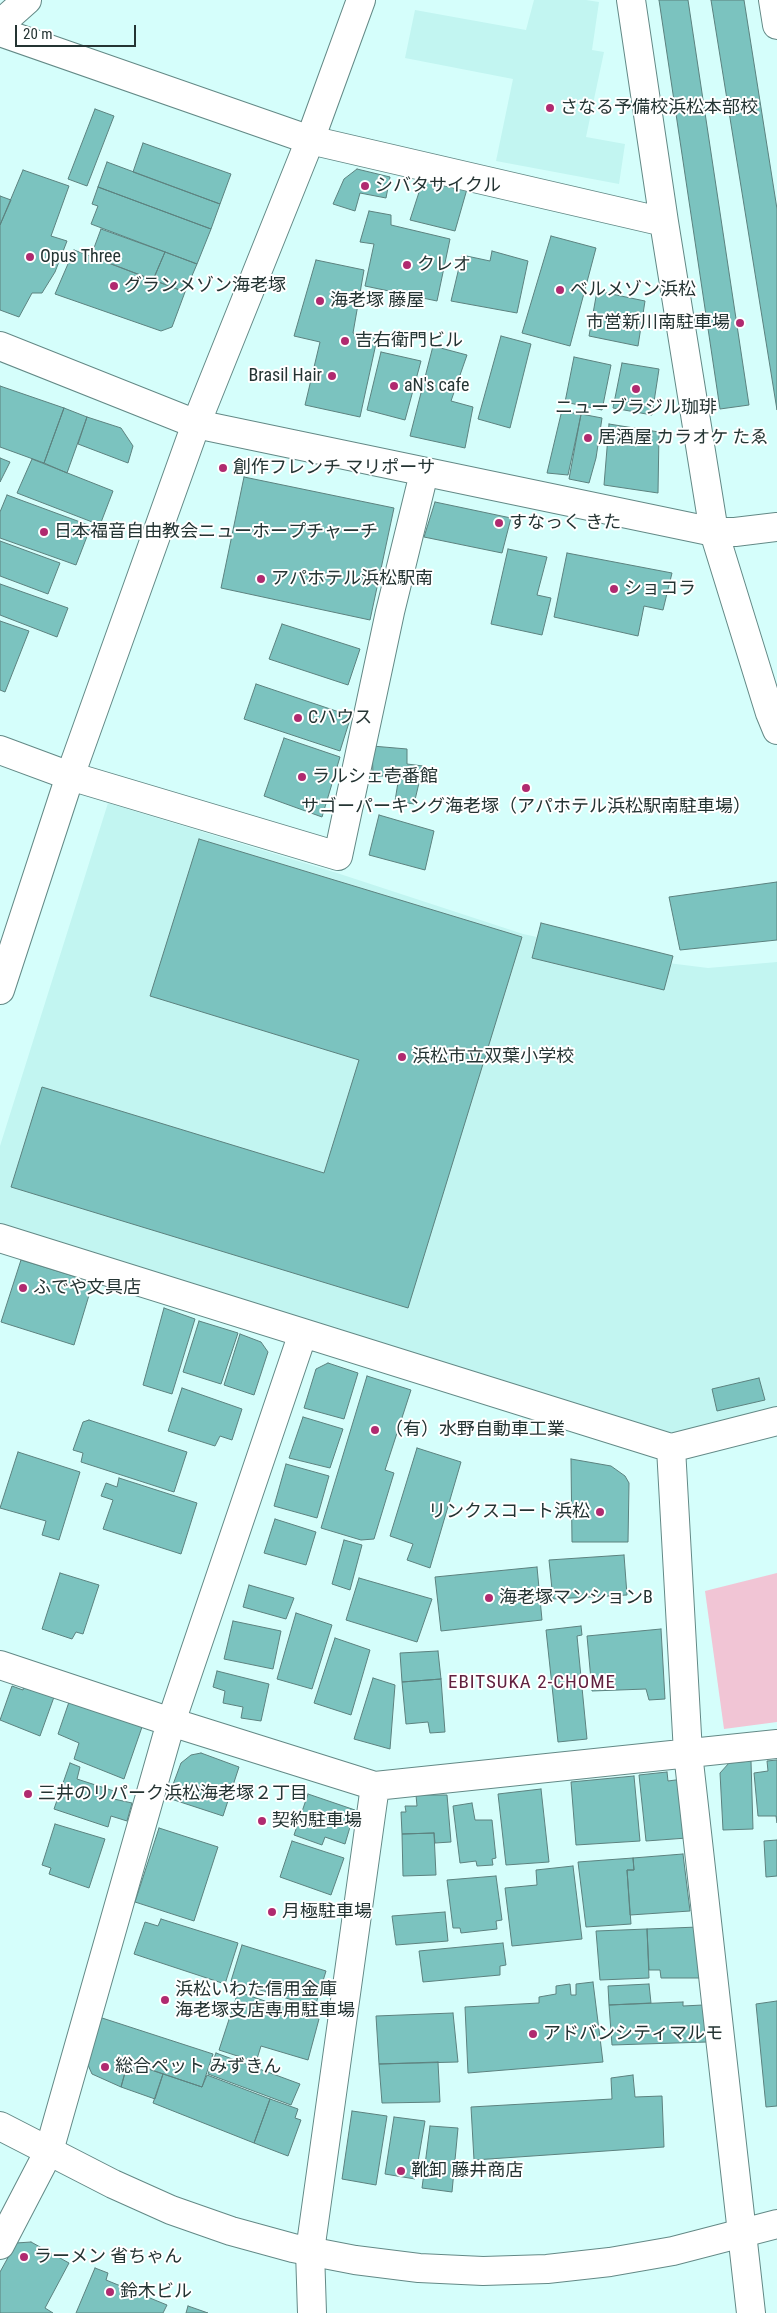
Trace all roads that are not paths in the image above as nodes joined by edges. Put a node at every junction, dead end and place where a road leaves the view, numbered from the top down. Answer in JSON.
{"nodes":[{"id":1,"x":27,"y":0,"type":"edge"},
{"id":2,"x":361,"y":0,"type":"edge"},
{"id":3,"x":632,"y":0,"type":"edge"},
{"id":4,"x":773,"y":0,"type":"edge"},
{"id":5,"x":0,"y":24,"type":"edge"},
{"id":6,"x":777,"y":24,"type":"edge"},
{"id":7,"x":0,"y":32,"type":"edge"},
{"id":8,"x":310,"y":140,"type":"junction"},
{"id":9,"x":664,"y":222,"type":"junction"},
{"id":10,"x":0,"y":346,"type":"edge"},
{"id":11,"x":196,"y":424,"type":"junction"},
{"id":12,"x":424,"y":473,"type":"junction"},
{"id":13,"x":777,"y":527,"type":"edge"},
{"id":14,"x":725,"y":532,"type":"junction"},
{"id":15,"x":777,"y":730,"type":"edge"},
{"id":16,"x":0,"y":750,"type":"edge"},
{"id":17,"x":70,"y":776,"type":"junction"},
{"id":18,"x":0,"y":990,"type":"edge"},
{"id":19,"x":0,"y":1238,"type":"edge"},
{"id":20,"x":303,"y":1333,"type":"junction"},
{"id":21,"x":777,"y":1421,"type":"edge"},
{"id":22,"x":671,"y":1448,"type":"junction"},
{"id":23,"x":0,"y":1665,"type":"edge"},
{"id":24,"x":171,"y":1722,"type":"junction"},
{"id":25,"x":777,"y":1744,"type":"edge"},
{"id":26,"x":688,"y":1753,"type":"junction"},
{"id":27,"x":375,"y":1786,"type":"junction"},
{"id":28,"x":0,"y":2126,"type":"edge"},
{"id":29,"x":49,"y":2151,"type":"junction"},
{"id":30,"x":777,"y":2224,"type":"edge"},
{"id":31,"x":743,"y":2233,"type":"junction"},
{"id":32,"x":0,"y":2245,"type":"edge"},
{"id":33,"x":310,"y":2251,"type":"junction"},
{"id":34,"x":312,"y":2313,"type":"edge"},
{"id":35,"x":751,"y":2313,"type":"edge"}],
"edges":[{"from":1,"to":5,"type":"street"},
{"from":2,"to":8,"type":"street"},
{"from":3,"to":9,"type":"street"},
{"from":4,"to":6,"type":"street"},
{"from":7,"to":8,"type":"street"},
{"from":8,"to":9,"type":"street"},
{"from":8,"to":11,"type":"street"},
{"from":9,"to":14,"type":"street"},
{"from":10,"to":11,"type":"street"},
{"from":11,"to":12,"type":"street"},
{"from":11,"to":17,"type":"street"},
{"from":12,"to":14,"type":"street"},
{"from":12,"to":17,"type":"street"},
{"from":13,"to":14,"type":"street"},
{"from":14,"to":15,"type":"street"},
{"from":16,"to":17,"type":"street"},
{"from":17,"to":18,"type":"street"},
{"from":19,"to":20,"type":"street"},
{"from":20,"to":22,"type":"street"},
{"from":20,"to":24,"type":"street"},
{"from":21,"to":22,"type":"street"},
{"from":22,"to":26,"type":"street"},
{"from":23,"to":24,"type":"street"},
{"from":24,"to":27,"type":"street"},
{"from":24,"to":29,"type":"street"},
{"from":25,"to":26,"type":"street"},
{"from":26,"to":27,"type":"street"},
{"from":26,"to":31,"type":"street"},
{"from":27,"to":33,"type":"street"},
{"from":28,"to":29,"type":"street"},
{"from":29,"to":32,"type":"street"},
{"from":29,"to":33,"type":"street"},
{"from":30,"to":31,"type":"street"},
{"from":31,"to":33,"type":"street"},
{"from":31,"to":35,"type":"street"},
{"from":33,"to":34,"type":"street"}]}
